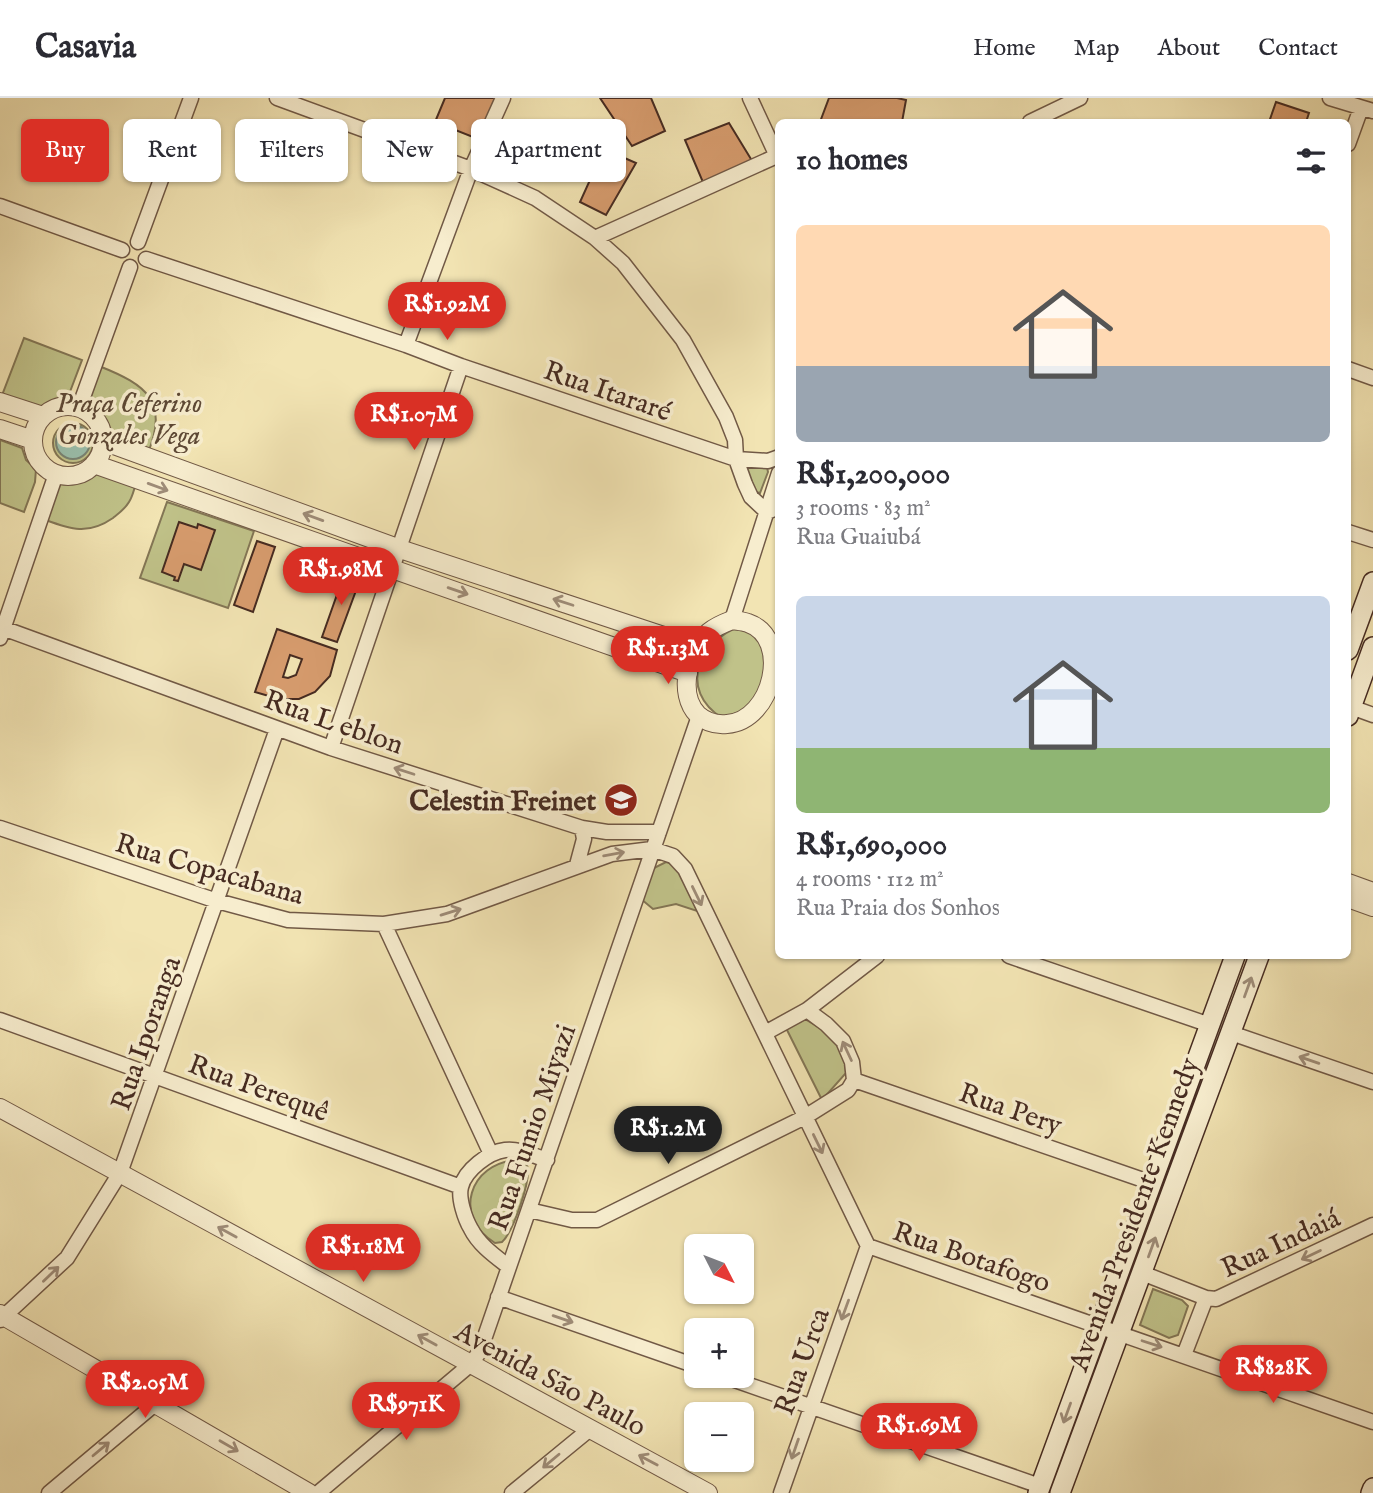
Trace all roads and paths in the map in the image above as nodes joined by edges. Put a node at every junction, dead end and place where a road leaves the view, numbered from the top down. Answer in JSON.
{"nodes":[{"id":1,"x":191,"y":98,"type":"edge"},
{"id":2,"x":277,"y":98,"type":"edge"},
{"id":3,"x":503,"y":98,"type":"edge"},
{"id":4,"x":750,"y":98,"type":"edge"},
{"id":5,"x":1080,"y":98,"type":"edge"},
{"id":6,"x":1330,"y":98,"type":"edge"},
{"id":7,"x":1367,"y":110,"type":"edge"},
{"id":8,"x":494,"y":119,"type":"edge"},
{"id":9,"x":1036,"y":119,"type":"edge"},
{"id":10,"x":1351,"y":139,"type":"edge"},
{"id":11,"x":775,"y":148,"type":"edge"},
{"id":12,"x":775,"y":155,"type":"edge"},
{"id":13,"x":471,"y":169,"type":"joint"},
{"id":14,"x":500,"y":182,"type":"edge"},
{"id":15,"x":0,"y":206,"type":"edge"},
{"id":16,"x":595,"y":238,"type":"junction"},
{"id":17,"x":138,"y":242,"type":"junction"},
{"id":18,"x":122,"y":250,"type":"junction"},
{"id":19,"x":146,"y":259,"type":"junction"},
{"id":20,"x":130,"y":267,"type":"junction"},
{"id":21,"x":406,"y":345,"type":"junction"},
{"id":22,"x":461,"y":366,"type":"junction"},
{"id":23,"x":1351,"y":370,"type":"edge"},
{"id":24,"x":1373,"y":378,"type":"edge"},
{"id":25,"x":0,"y":402,"type":"edge"},
{"id":26,"x":79,"y":408,"type":"junction"},
{"id":27,"x":43,"y":416,"type":"junction"},
{"id":28,"x":0,"y":429,"type":"edge"},
{"id":29,"x":33,"y":440,"type":"junction"},
{"id":30,"x":103,"y":441,"type":"junction"},
{"id":31,"x":775,"y":458,"type":"edge"},
{"id":32,"x":736,"y":459,"type":"junction"},
{"id":33,"x":94,"y":464,"type":"junction"},
{"id":34,"x":55,"y":474,"type":"junction"},
{"id":35,"x":773,"y":509,"type":"edge"},
{"id":36,"x":1351,"y":533,"type":"edge"},
{"id":37,"x":1373,"y":540,"type":"edge"},
{"id":38,"x":400,"y":549,"type":"junction"},
{"id":39,"x":393,"y":569,"type":"junction"},
{"id":40,"x":1373,"y":582,"type":"edge"},
{"id":41,"x":732,"y":620,"type":"junction"},
{"id":42,"x":1,"y":631,"type":"edge"},
{"id":43,"x":1351,"y":642,"type":"edge"},
{"id":44,"x":697,"y":647,"type":"junction"},
{"id":45,"x":1373,"y":647,"type":"edge"},
{"id":46,"x":688,"y":673,"type":"junction"},
{"id":47,"x":774,"y":690,"type":"edge"},
{"id":48,"x":1351,"y":707,"type":"edge"},
{"id":49,"x":1351,"y":712,"type":"edge"},
{"id":50,"x":1373,"y":715,"type":"edge"},
{"id":51,"x":699,"y":716,"type":"junction"},
{"id":52,"x":277,"y":729,"type":"junction"},
{"id":53,"x":331,"y":748,"type":"junction"},
{"id":54,"x":0,"y":828,"type":"edge"},
{"id":55,"x":582,"y":828,"type":"junction"},
{"id":56,"x":659,"y":832,"type":"junction"},
{"id":57,"x":652,"y":849,"type":"junction"},
{"id":58,"x":577,"y":865,"type":"junction"},
{"id":59,"x":1351,"y":884,"type":"edge"},
{"id":60,"x":1373,"y":892,"type":"edge"},
{"id":61,"x":1351,"y":899,"type":"edge"},
{"id":62,"x":217,"y":901,"type":"junction"},
{"id":63,"x":1373,"y":906,"type":"edge"},
{"id":64,"x":384,"y":924,"type":"junction"},
{"id":65,"x":873,"y":959,"type":"edge"},
{"id":66,"x":1018,"y":959,"type":"edge"},
{"id":67,"x":1234,"y":959,"type":"edge"},
{"id":68,"x":1258,"y":959,"type":"edge"},
{"id":69,"x":807,"y":1010,"type":"junction"},
{"id":70,"x":0,"y":1020,"type":"edge"},
{"id":71,"x":1210,"y":1026,"type":"junction"},
{"id":72,"x":765,"y":1033,"type":"junction"},
{"id":73,"x":1231,"y":1033,"type":"junction"},
{"id":74,"x":156,"y":1076,"type":"junction"},
{"id":75,"x":855,"y":1080,"type":"junction"},
{"id":76,"x":1373,"y":1082,"type":"edge"},
{"id":77,"x":0,"y":1108,"type":"edge"},
{"id":78,"x":805,"y":1117,"type":"junction"},
{"id":79,"x":491,"y":1154,"type":"junction"},
{"id":80,"x":547,"y":1160,"type":"junction"},
{"id":81,"x":120,"y":1174,"type":"junction"},
{"id":82,"x":1152,"y":1184,"type":"junction"},
{"id":83,"x":461,"y":1187,"type":"junction"},
{"id":84,"x":528,"y":1210,"type":"junction"},
{"id":85,"x":1373,"y":1225,"type":"edge"},
{"id":86,"x":868,"y":1245,"type":"junction"},
{"id":87,"x":509,"y":1267,"type":"junction"},
{"id":88,"x":1142,"y":1273,"type":"junction"},
{"id":89,"x":498,"y":1297,"type":"junction"},
{"id":90,"x":1206,"y":1298,"type":"junction"},
{"id":91,"x":1,"y":1317,"type":"edge"},
{"id":92,"x":1099,"y":1326,"type":"junction"},
{"id":93,"x":1119,"y":1333,"type":"junction"},
{"id":94,"x":1184,"y":1355,"type":"junction"},
{"id":95,"x":684,"y":1362,"type":"edge"},
{"id":96,"x":471,"y":1364,"type":"junction"},
{"id":97,"x":754,"y":1387,"type":"edge"},
{"id":98,"x":155,"y":1404,"type":"junction"},
{"id":99,"x":810,"y":1406,"type":"junction"},
{"id":100,"x":1373,"y":1422,"type":"edge"},
{"id":101,"x":590,"y":1429,"type":"junction"},
{"id":102,"x":1039,"y":1490,"type":"edge"},
{"id":103,"x":49,"y":1493,"type":"edge"},
{"id":104,"x":309,"y":1493,"type":"edge"},
{"id":105,"x":318,"y":1493,"type":"edge"},
{"id":106,"x":512,"y":1493,"type":"edge"},
{"id":107,"x":708,"y":1493,"type":"edge"},
{"id":108,"x":781,"y":1493,"type":"edge"},
{"id":109,"x":1060,"y":1493,"type":"edge"}],
"edges":[{"from":1,"to":17,"type":"street"},
{"from":2,"to":13,"type":"street"},
{"from":3,"to":8,"type":"street"},
{"from":4,"to":11,"type":"street"},
{"from":5,"to":9,"type":"street"},
{"from":6,"to":7,"type":"street"},
{"from":7,"to":10,"type":"street"},
{"from":12,"to":16,"type":"street"},
{"from":13,"to":21,"type":"street"},
{"from":14,"to":16,"type":"street"},
{"from":15,"to":18,"type":"street"},
{"from":16,"to":32,"type":"street"},
{"from":17,"to":18,"type":"street"},
{"from":17,"to":19,"type":"street"},
{"from":18,"to":20,"type":"street"},
{"from":19,"to":20,"type":"street"},
{"from":19,"to":21,"type":"street","name":"Rua Itararé"},
{"from":20,"to":26,"type":"street"},
{"from":21,"to":22,"type":"street","name":"Rua Itararé"},
{"from":22,"to":32,"type":"street","name":"Rua Itararé"},
{"from":22,"to":38,"type":"street"},
{"from":23,"to":24,"type":"street"},
{"from":25,"to":27,"type":"street"},
{"from":26,"to":27,"type":"street"},
{"from":26,"to":30,"type":"street"},
{"from":27,"to":29,"type":"street"},
{"from":28,"to":29,"type":"street"},
{"from":29,"to":34,"type":"street"},
{"from":30,"to":33,"type":"street"},
{"from":38,"to":30,"type":"street","one_way":true},
{"from":31,"to":32,"type":"street","name":"Rua Itararé"},
{"from":32,"to":35,"type":"street"},
{"from":33,"to":34,"type":"street"},
{"from":33,"to":39,"type":"street","one_way":true},
{"from":34,"to":42,"type":"street"},
{"from":35,"to":41,"type":"street"},
{"from":36,"to":37,"type":"street"},
{"from":38,"to":39,"type":"street"},
{"from":44,"to":38,"type":"street","one_way":true},
{"from":39,"to":46,"type":"street","one_way":true},
{"from":39,"to":53,"type":"street"},
{"from":40,"to":43,"type":"main road"},
{"from":41,"to":44,"type":"street"},
{"from":41,"to":47,"type":"street"},
{"from":42,"to":52,"type":"street","name":"Rua L eblon"},
{"from":44,"to":46,"type":"street"},
{"from":45,"to":48,"type":"main road"},
{"from":46,"to":51,"type":"street"},
{"from":47,"to":51,"type":"street"},
{"from":49,"to":50,"type":"street"},
{"from":51,"to":56,"type":"street","name":"Rua Fumio Miyazi"},
{"from":52,"to":53,"type":"street","name":"Rua L eblon"},
{"from":52,"to":62,"type":"street","name":"Rua Iporanga"},
{"from":55,"to":53,"type":"street","name":"Rua L eblon","one_way":true},
{"from":54,"to":62,"type":"street","name":"Rua Copacabana"},
{"from":55,"to":56,"type":"street","name":"Rua L eblon"},
{"from":55,"to":58,"type":"street"},
{"from":56,"to":57,"type":"street","name":"Rua Fumio Miyazi"},
{"from":58,"to":57,"type":"street","name":"Rua Copacabana","one_way":true},
{"from":57,"to":72,"type":"street","name":"Rua Botafogo","one_way":true},
{"from":57,"to":80,"type":"street","name":"Rua Fumio Miyazi"},
{"from":64,"to":58,"type":"street","name":"Rua Copacabana","one_way":true},
{"from":59,"to":60,"type":"street"},
{"from":61,"to":63,"type":"street"},
{"from":62,"to":64,"type":"street","name":"Rua Copacabana"},
{"from":62,"to":74,"type":"street","name":"Rua Iporanga"},
{"from":64,"to":79,"type":"street"},
{"from":65,"to":69,"type":"street"},
{"from":66,"to":71,"type":"street"},
{"from":67,"to":71,"type":"main road","name":"Avenida Presidente Kennedy"},
{"from":73,"to":68,"type":"main road","name":"Avenida Presidente Kennedy","one_way":true},
{"from":69,"to":72,"type":"street"},
{"from":75,"to":69,"type":"street","one_way":true},
{"from":70,"to":74,"type":"street","name":"Rua Perequê"},
{"from":71,"to":82,"type":"main road","name":"Avenida Presidente Kennedy"},
{"from":72,"to":78,"type":"street","name":"Rua Botafogo"},
{"from":76,"to":73,"type":"street","one_way":true},
{"from":88,"to":73,"type":"main road","name":"Avenida Presidente Kennedy","one_way":true},
{"from":74,"to":81,"type":"street","name":"Rua Iporanga"},
{"from":74,"to":83,"type":"street","name":"Rua Perequê"},
{"from":75,"to":78,"type":"street"},
{"from":75,"to":82,"type":"street","name":"Rua Pery"},
{"from":77,"to":81,"type":"street","name":"Avenida São Paulo"},
{"from":78,"to":84,"type":"street"},
{"from":78,"to":86,"type":"street","name":"Rua Botafogo","one_way":true},
{"from":79,"to":80,"type":"street"},
{"from":79,"to":83,"type":"street"},
{"from":80,"to":84,"type":"street","name":"Rua Fumio Miyazi"},
{"from":91,"to":81,"type":"street","name":"Rua Iporanga","one_way":true},
{"from":96,"to":81,"type":"street","name":"Avenida São Paulo","one_way":true},
{"from":82,"to":92,"type":"main road","name":"Avenida Presidente Kennedy"},
{"from":83,"to":87,"type":"street"},
{"from":84,"to":87,"type":"street","name":"Rua Fumio Miyazi"},
{"from":85,"to":90,"type":"street","name":"Rua Indaiá","one_way":true},
{"from":86,"to":92,"type":"street","name":"Rua Botafogo"},
{"from":86,"to":99,"type":"street","name":"Rua Urca","one_way":true},
{"from":87,"to":89,"type":"street","name":"Rua Fumio Miyazi"},
{"from":88,"to":90,"type":"street"},
{"from":88,"to":93,"type":"main road","name":"Avenida Presidente Kennedy"},
{"from":89,"to":95,"type":"street","one_way":true},
{"from":89,"to":96,"type":"street","name":"Rua Fumio Miyazi"},
{"from":90,"to":94,"type":"street"},
{"from":91,"to":98,"type":"street"},
{"from":92,"to":93,"type":"street","name":"Rua Botafogo"},
{"from":92,"to":102,"type":"main road","name":"Avenida Presidente Kennedy","one_way":true},
{"from":93,"to":94,"type":"street","name":"Rua Botafogo","one_way":true},
{"from":93,"to":109,"type":"main road","name":"Avenida Presidente Kennedy"},
{"from":94,"to":100,"type":"street","name":"Rua Botafogo"},
{"from":96,"to":101,"type":"street","name":"Avenida São Paulo"},
{"from":96,"to":105,"type":"street","name":"Rua Fumio Miyazi"},
{"from":97,"to":99,"type":"street"},
{"from":103,"to":98,"type":"street","one_way":true},
{"from":98,"to":104,"type":"street","one_way":true},
{"from":99,"to":102,"type":"street"},
{"from":99,"to":108,"type":"street","name":"Rua Urca","one_way":true},
{"from":101,"to":106,"type":"street","one_way":true},
{"from":107,"to":101,"type":"street","name":"Avenida São Paulo","one_way":true}]}
